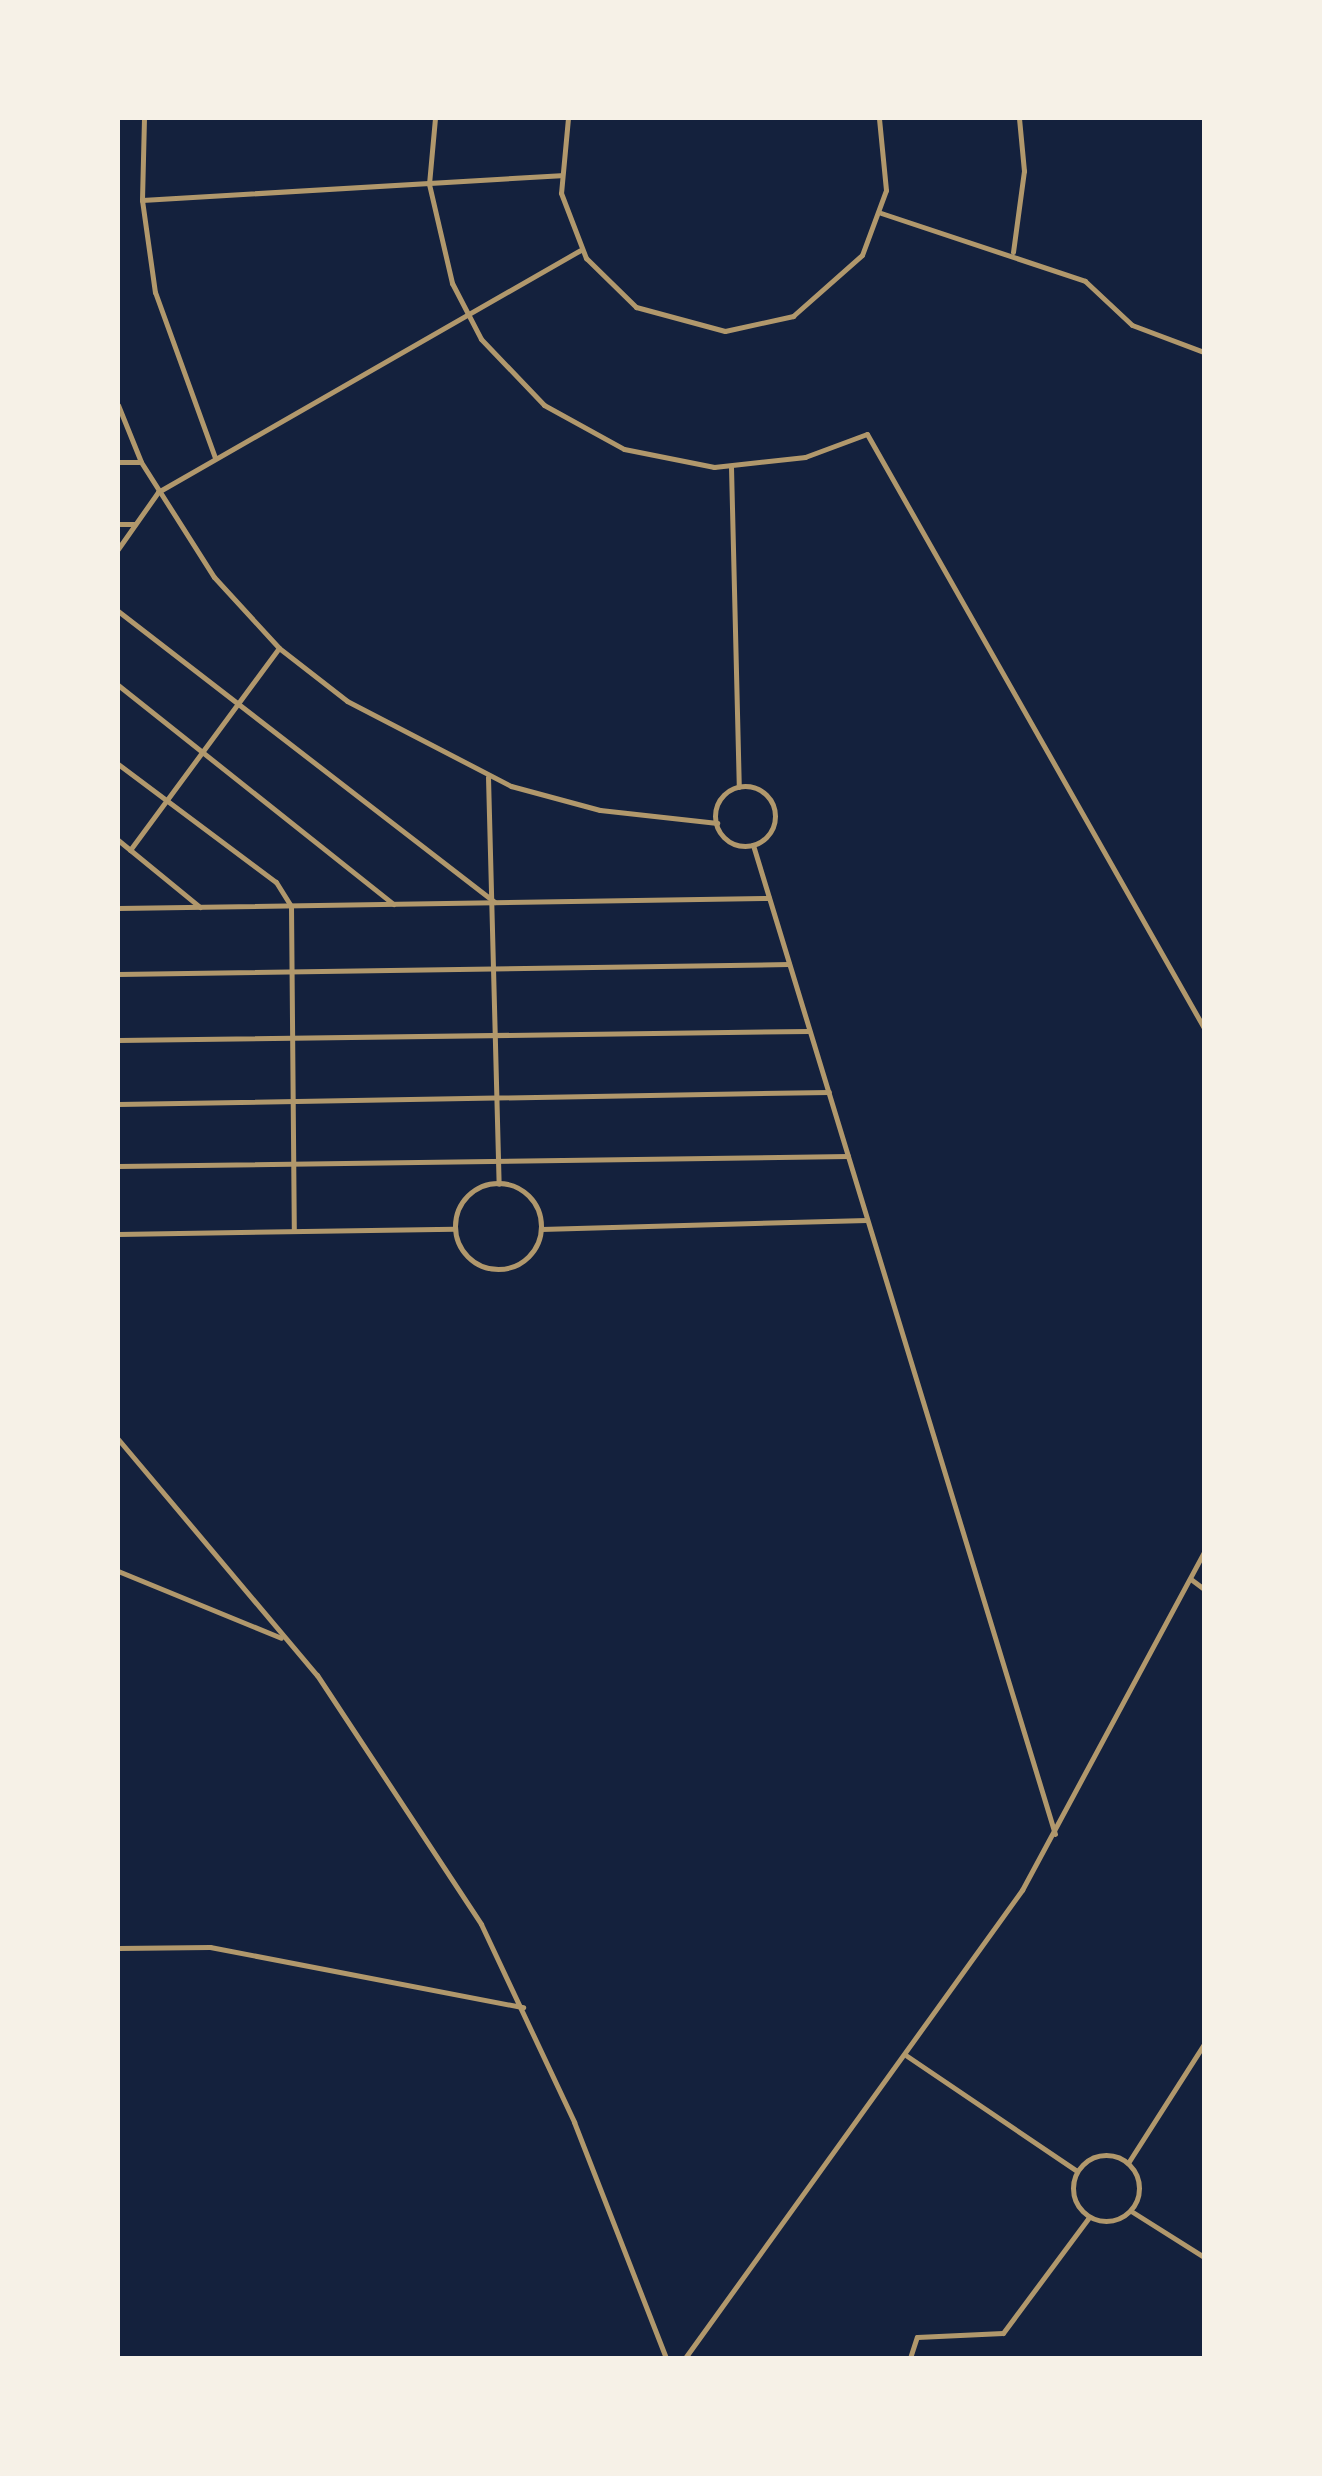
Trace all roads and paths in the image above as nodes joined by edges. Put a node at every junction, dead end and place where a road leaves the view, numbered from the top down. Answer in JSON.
{"nodes":[{"id":1,"x":144,"y":118,"type":"edge"},
{"id":2,"x":435,"y":118,"type":"edge"},
{"id":3,"x":568,"y":118,"type":"edge"},
{"id":4,"x":879,"y":118,"type":"edge"},
{"id":5,"x":1018,"y":118,"type":"edge"},
{"id":6,"x":560,"y":175,"type":"junction"},
{"id":7,"x":428,"y":184,"type":"junction"},
{"id":8,"x":142,"y":200,"type":"junction"},
{"id":9,"x":881,"y":213,"type":"junction"},
{"id":10,"x":581,"y":249,"type":"junction"},
{"id":11,"x":1013,"y":252,"type":"junction"},
{"id":12,"x":465,"y":312,"type":"junction"},
{"id":13,"x":1204,"y":352,"type":"edge"},
{"id":14,"x":118,"y":405,"type":"edge"},
{"id":15,"x":215,"y":458,"type":"junction"},
{"id":16,"x":118,"y":462,"type":"edge"},
{"id":17,"x":141,"y":462,"type":"junction"},
{"id":18,"x":731,"y":467,"type":"junction"},
{"id":19,"x":158,"y":492,"type":"junction"},
{"id":20,"x":118,"y":524,"type":"edge"},
{"id":21,"x":134,"y":524,"type":"junction"},
{"id":22,"x":118,"y":550,"type":"edge"},
{"id":23,"x":118,"y":611,"type":"edge"},
{"id":24,"x":279,"y":648,"type":"junction"},
{"id":25,"x":118,"y":685,"type":"edge"},
{"id":26,"x":241,"y":702,"type":"junction"},
{"id":27,"x":203,"y":750,"type":"junction"},
{"id":28,"x":118,"y":764,"type":"edge"},
{"id":29,"x":488,"y":777,"type":"junction"},
{"id":30,"x":740,"y":787,"type":"junction"},
{"id":31,"x":166,"y":800,"type":"junction"},
{"id":32,"x":717,"y":824,"type":"junction"},
{"id":33,"x":118,"y":840,"type":"edge"},
{"id":34,"x":753,"y":845,"type":"junction"},
{"id":35,"x":130,"y":850,"type":"junction"},
{"id":36,"x":770,"y":898,"type":"junction"},
{"id":37,"x":496,"y":902,"type":"junction"},
{"id":38,"x":394,"y":904,"type":"junction"},
{"id":39,"x":291,"y":906,"type":"junction"},
{"id":40,"x":200,"y":907,"type":"junction"},
{"id":41,"x":118,"y":908,"type":"edge"},
{"id":42,"x":790,"y":964,"type":"junction"},
{"id":43,"x":497,"y":968,"type":"junction"},
{"id":44,"x":292,"y":971,"type":"junction"},
{"id":45,"x":118,"y":974,"type":"edge"},
{"id":46,"x":1204,"y":1028,"type":"edge"},
{"id":47,"x":811,"y":1031,"type":"junction"},
{"id":48,"x":498,"y":1036,"type":"junction"},
{"id":49,"x":292,"y":1038,"type":"junction"},
{"id":50,"x":118,"y":1040,"type":"edge"},
{"id":51,"x":829,"y":1092,"type":"junction"},
{"id":52,"x":498,"y":1097,"type":"junction"},
{"id":53,"x":292,"y":1100,"type":"junction"},
{"id":54,"x":118,"y":1104,"type":"edge"},
{"id":55,"x":848,"y":1156,"type":"junction"},
{"id":56,"x":499,"y":1161,"type":"junction"},
{"id":57,"x":294,"y":1164,"type":"junction"},
{"id":58,"x":118,"y":1166,"type":"edge"},
{"id":59,"x":499,"y":1184,"type":"junction"},
{"id":60,"x":867,"y":1220,"type":"junction"},
{"id":61,"x":541,"y":1229,"type":"junction"},
{"id":62,"x":294,"y":1230,"type":"junction"},
{"id":63,"x":454,"y":1230,"type":"junction"},
{"id":64,"x":118,"y":1234,"type":"edge"},
{"id":65,"x":118,"y":1439,"type":"edge"},
{"id":66,"x":1204,"y":1552,"type":"edge"},
{"id":67,"x":118,"y":1571,"type":"edge"},
{"id":68,"x":1192,"y":1580,"type":"junction"},
{"id":69,"x":1204,"y":1589,"type":"edge"},
{"id":70,"x":283,"y":1639,"type":"junction"},
{"id":71,"x":1055,"y":1834,"type":"junction"},
{"id":72,"x":118,"y":1948,"type":"edge"},
{"id":73,"x":524,"y":2007,"type":"junction"},
{"id":74,"x":1204,"y":2044,"type":"edge"},
{"id":75,"x":907,"y":2056,"type":"junction"},
{"id":76,"x":1128,"y":2162,"type":"junction"},
{"id":77,"x":1077,"y":2171,"type":"junction"},
{"id":78,"x":1131,"y":2211,"type":"junction"},
{"id":79,"x":1089,"y":2217,"type":"junction"},
{"id":80,"x":1204,"y":2257,"type":"edge"},
{"id":81,"x":666,"y":2358,"type":"edge"},
{"id":82,"x":684,"y":2358,"type":"edge"},
{"id":83,"x":910,"y":2358,"type":"edge"}],
"edges":[{"from":1,"to":8,"type":"lane"},
{"from":2,"to":7,"type":"lane"},
{"from":3,"to":6,"type":"lane"},
{"from":4,"to":9,"type":"lane"},
{"from":5,"to":11,"type":"lane"},
{"from":6,"to":7,"type":"lane"},
{"from":6,"to":10,"type":"lane"},
{"from":7,"to":8,"type":"lane"},
{"from":7,"to":12,"type":"lane"},
{"from":8,"to":15,"type":"lane"},
{"from":9,"to":10,"type":"lane"},
{"from":9,"to":11,"type":"lane"},
{"from":10,"to":12,"type":"lane"},
{"from":11,"to":13,"type":"lane"},
{"from":12,"to":15,"type":"lane"},
{"from":12,"to":18,"type":"lane"},
{"from":14,"to":17,"type":"lane"},
{"from":15,"to":19,"type":"lane"},
{"from":16,"to":17,"type":"lane"},
{"from":17,"to":19,"type":"lane"},
{"from":18,"to":30,"type":"lane"},
{"from":18,"to":46,"type":"lane"},
{"from":19,"to":21,"type":"lane"},
{"from":19,"to":24,"type":"lane"},
{"from":20,"to":21,"type":"lane"},
{"from":21,"to":22,"type":"lane"},
{"from":23,"to":26,"type":"lane"},
{"from":24,"to":26,"type":"lane"},
{"from":24,"to":29,"type":"lane"},
{"from":25,"to":27,"type":"lane"},
{"from":26,"to":27,"type":"lane"},
{"from":26,"to":37,"type":"lane"},
{"from":27,"to":31,"type":"lane"},
{"from":27,"to":38,"type":"lane"},
{"from":28,"to":31,"type":"lane"},
{"from":29,"to":32,"type":"lane"},
{"from":29,"to":37,"type":"lane"},
{"from":30,"to":32,"type":"lane"},
{"from":30,"to":34,"type":"lane"},
{"from":31,"to":35,"type":"lane"},
{"from":31,"to":39,"type":"lane"},
{"from":32,"to":34,"type":"lane"},
{"from":33,"to":35,"type":"lane"},
{"from":34,"to":36,"type":"lane"},
{"from":35,"to":40,"type":"lane"},
{"from":36,"to":37,"type":"lane"},
{"from":36,"to":42,"type":"lane"},
{"from":37,"to":38,"type":"lane"},
{"from":37,"to":43,"type":"lane"},
{"from":38,"to":39,"type":"lane"},
{"from":39,"to":40,"type":"lane"},
{"from":39,"to":44,"type":"lane"},
{"from":40,"to":41,"type":"lane"},
{"from":42,"to":43,"type":"lane"},
{"from":42,"to":47,"type":"lane"},
{"from":43,"to":44,"type":"lane"},
{"from":43,"to":48,"type":"lane"},
{"from":44,"to":45,"type":"lane"},
{"from":44,"to":49,"type":"lane"},
{"from":47,"to":48,"type":"lane"},
{"from":47,"to":51,"type":"lane"},
{"from":48,"to":49,"type":"lane"},
{"from":48,"to":52,"type":"lane"},
{"from":49,"to":50,"type":"lane"},
{"from":49,"to":53,"type":"lane"},
{"from":51,"to":52,"type":"lane"},
{"from":51,"to":55,"type":"lane"},
{"from":52,"to":53,"type":"lane"},
{"from":52,"to":56,"type":"lane"},
{"from":53,"to":54,"type":"lane"},
{"from":53,"to":57,"type":"lane"},
{"from":55,"to":56,"type":"lane"},
{"from":55,"to":60,"type":"lane"},
{"from":56,"to":57,"type":"lane"},
{"from":56,"to":59,"type":"lane"},
{"from":57,"to":58,"type":"lane"},
{"from":57,"to":62,"type":"lane"},
{"from":59,"to":61,"type":"lane"},
{"from":59,"to":63,"type":"lane"},
{"from":60,"to":61,"type":"lane"},
{"from":60,"to":71,"type":"lane"},
{"from":61,"to":63,"type":"lane"},
{"from":62,"to":63,"type":"lane"},
{"from":62,"to":64,"type":"lane"},
{"from":65,"to":70,"type":"lane"},
{"from":66,"to":68,"type":"lane"},
{"from":67,"to":70,"type":"lane"},
{"from":68,"to":69,"type":"lane"},
{"from":68,"to":71,"type":"lane"},
{"from":70,"to":73,"type":"lane"},
{"from":71,"to":75,"type":"lane"},
{"from":72,"to":73,"type":"lane"},
{"from":73,"to":81,"type":"lane"},
{"from":74,"to":76,"type":"lane"},
{"from":75,"to":77,"type":"lane"},
{"from":75,"to":82,"type":"lane"},
{"from":76,"to":77,"type":"lane"},
{"from":76,"to":78,"type":"lane"},
{"from":77,"to":79,"type":"lane"},
{"from":78,"to":79,"type":"lane"},
{"from":78,"to":80,"type":"lane"},
{"from":79,"to":83,"type":"lane"}]}
